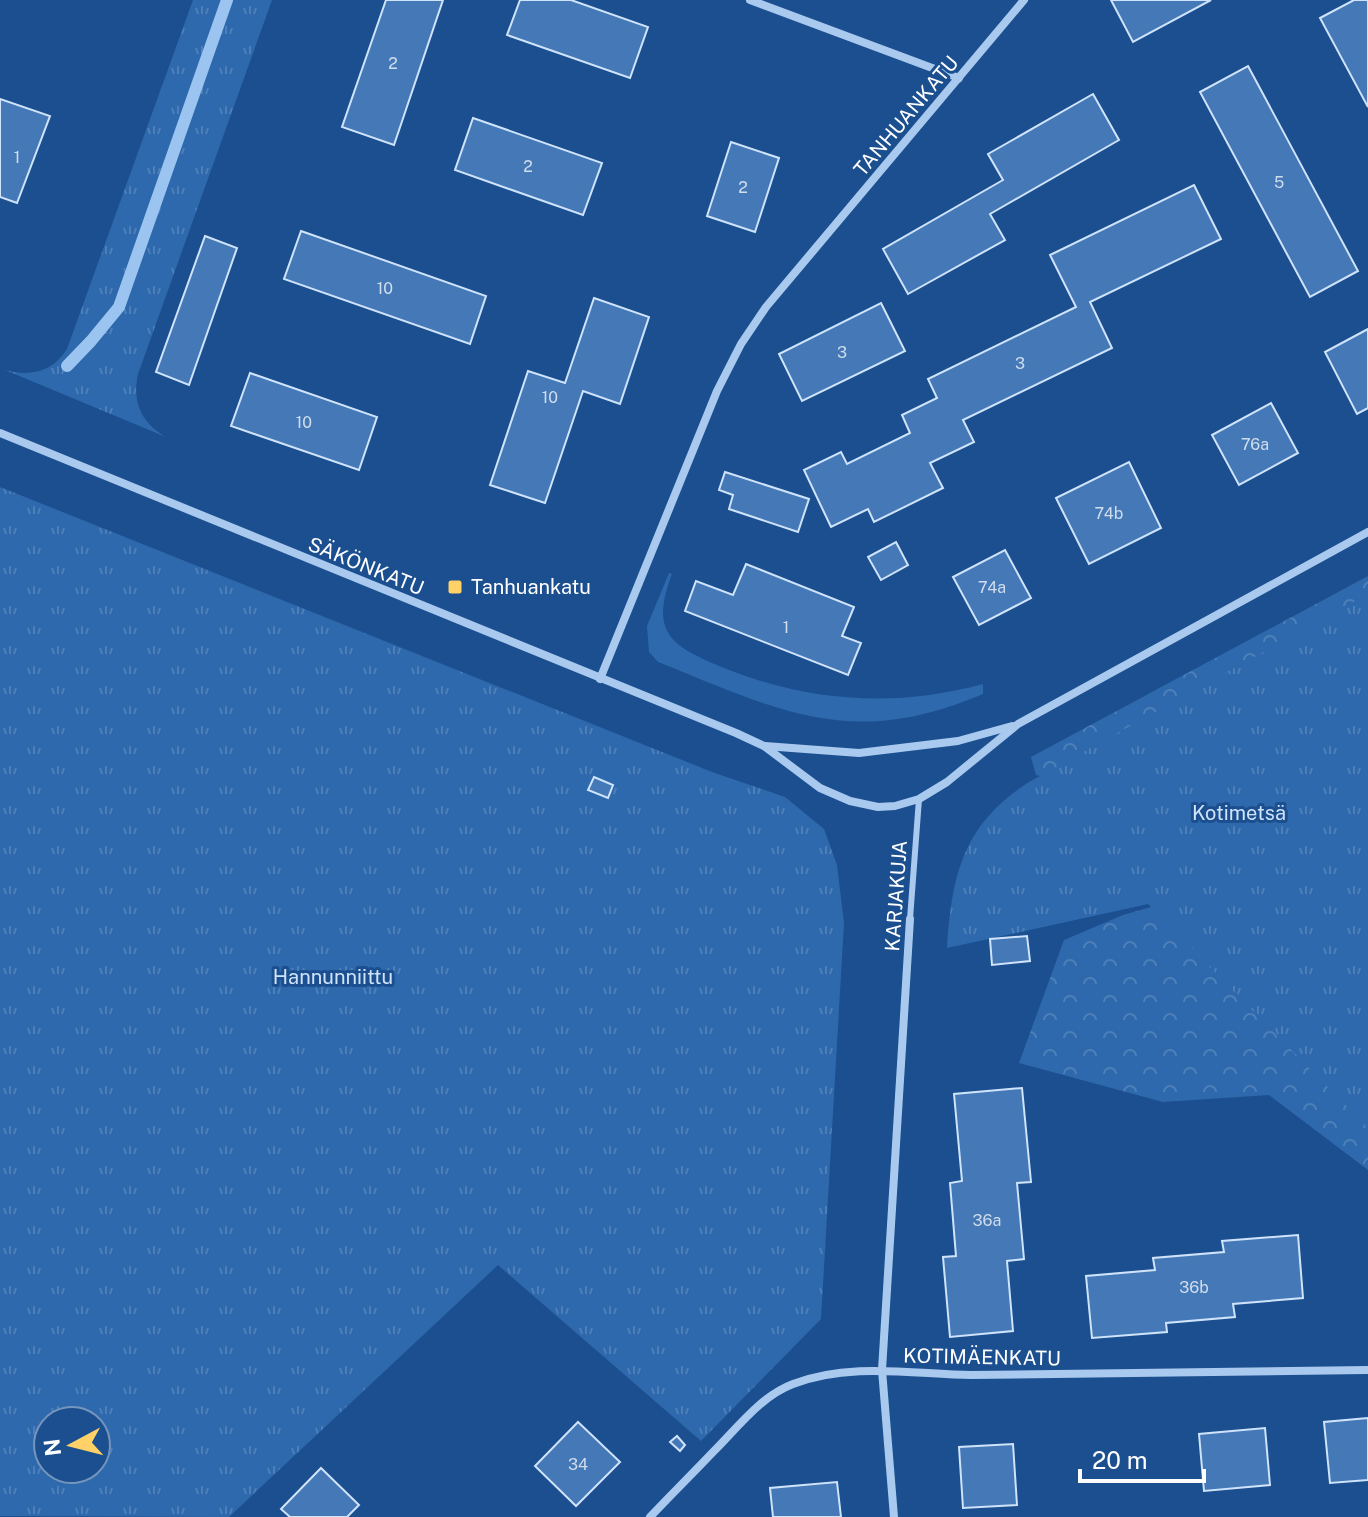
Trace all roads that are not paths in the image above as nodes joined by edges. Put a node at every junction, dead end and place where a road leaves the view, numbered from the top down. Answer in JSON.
{"nodes":[{"id":1,"x":750,"y":0,"type":"edge"},
{"id":2,"x":1024,"y":0,"type":"edge"},
{"id":3,"x":959,"y":78,"type":"junction"},
{"id":4,"x":0,"y":433,"type":"edge"},
{"id":5,"x":1368,"y":532,"type":"edge"},
{"id":6,"x":600,"y":679,"type":"junction"},
{"id":7,"x":1018,"y":724,"type":"junction"},
{"id":8,"x":764,"y":746,"type":"junction"},
{"id":9,"x":919,"y":799,"type":"junction"},
{"id":10,"x":910,"y":919,"type":"joint"},
{"id":11,"x":882,"y":1370,"type":"junction"},
{"id":12,"x":1368,"y":1370,"type":"edge"},
{"id":13,"x":650,"y":1517,"type":"edge"},
{"id":14,"x":894,"y":1517,"type":"edge"}],
"edges":[{"from":1,"to":3,"type":"street"},
{"from":2,"to":3,"type":"street","name":"TANHUANKATU"},
{"from":3,"to":6,"type":"street","name":"TANHUANKATU"},
{"from":4,"to":6,"type":"street","name":"SÄKÖNKATU"},
{"from":5,"to":7,"type":"street"},
{"from":6,"to":8,"type":"street","name":"SÄKÖNKATU"},
{"from":7,"to":8,"type":"street","name":"SÄKÖNKATU"},
{"from":7,"to":9,"type":"street"},
{"from":8,"to":9,"type":"street","name":"SÄKÖNKATU"},
{"from":9,"to":10,"type":"lane","name":"KARJAKUJA"},
{"from":10,"to":11,"type":"street","name":"KARJAKUJA"},
{"from":11,"to":12,"type":"street","name":"KOTIMÄENKATU"},
{"from":11,"to":13,"type":"street","name":"KOTIMÄENKATU"},
{"from":11,"to":14,"type":"street","name":"KARJAKUJA"}]}
